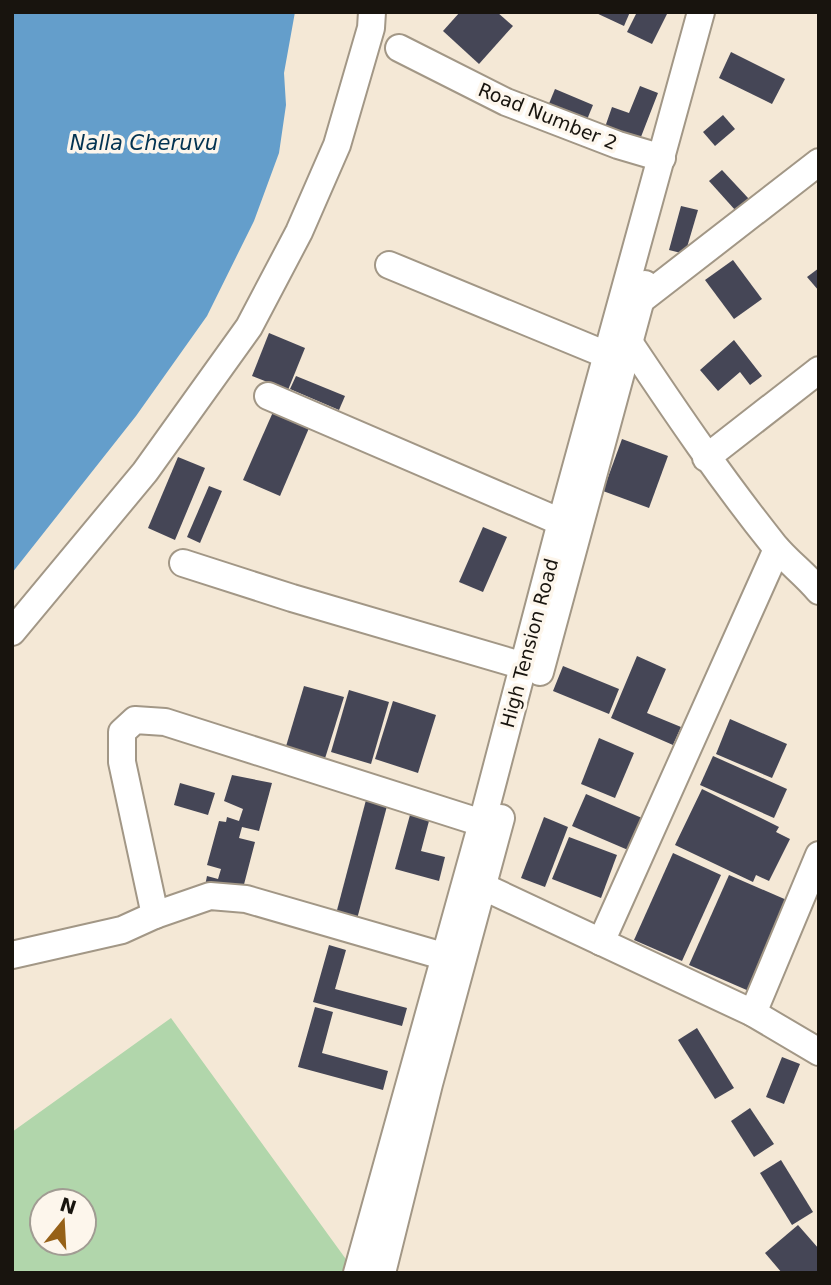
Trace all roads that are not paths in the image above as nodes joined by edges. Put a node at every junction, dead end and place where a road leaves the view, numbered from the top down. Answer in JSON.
{"nodes":[{"id":1,"x":372,"y":12,"type":"edge"},
{"id":2,"x":701,"y":12,"type":"edge"},
{"id":3,"x":719,"y":12,"type":"edge"},
{"id":4,"x":399,"y":48,"type":"dead end"},
{"id":5,"x":662,"y":158,"type":"junction"},
{"id":6,"x":819,"y":162,"type":"edge"},
{"id":7,"x":389,"y":265,"type":"dead end"},
{"id":8,"x":641,"y":300,"type":"junction"},
{"id":9,"x":621,"y":354,"type":"junction"},
{"id":10,"x":819,"y":370,"type":"edge"},
{"id":11,"x":268,"y":396,"type":"dead end"},
{"id":12,"x":706,"y":458,"type":"junction"},
{"id":13,"x":561,"y":522,"type":"junction"},
{"id":14,"x":777,"y":549,"type":"junction"},
{"id":15,"x":183,"y":563,"type":"dead end"},
{"id":16,"x":815,"y":579,"type":"edge"},
{"id":17,"x":12,"y":632,"type":"edge"},
{"id":18,"x":524,"y":666,"type":"junction"},
{"id":19,"x":482,"y":823,"type":"junction"},
{"id":20,"x":819,"y":855,"type":"edge"},
{"id":21,"x":484,"y":887,"type":"junction"},
{"id":22,"x":155,"y":915,"type":"junction"},
{"id":23,"x":601,"y":942,"type":"junction"},
{"id":24,"x":12,"y":955,"type":"edge"},
{"id":25,"x":443,"y":956,"type":"junction"},
{"id":26,"x":753,"y":1013,"type":"junction"},
{"id":27,"x":819,"y":1052,"type":"edge"},
{"id":28,"x":399,"y":1159,"type":"junction"},
{"id":29,"x":379,"y":1237,"type":"junction"},
{"id":30,"x":357,"y":1273,"type":"edge"},
{"id":31,"x":382,"y":1273,"type":"edge"}],
"edges":[{"from":1,"to":17,"type":"street"},
{"from":2,"to":5,"type":"street","name":"High Tension Road"},
{"from":3,"to":8,"type":"street","name":"High Tension Road"},
{"from":4,"to":5,"type":"street","name":"Road Number 2"},
{"from":5,"to":9,"type":"street","name":"High Tension Road"},
{"from":6,"to":8,"type":"street"},
{"from":7,"to":9,"type":"street"},
{"from":8,"to":9,"type":"street","name":"High Tension Road"},
{"from":9,"to":12,"type":"street"},
{"from":9,"to":13,"type":"street","name":"High Tension Road"},
{"from":9,"to":21,"type":"street","name":"High Tension Road"},
{"from":10,"to":12,"type":"street"},
{"from":11,"to":13,"type":"street"},
{"from":12,"to":14,"type":"street"},
{"from":13,"to":18,"type":"street","name":"High Tension Road"},
{"from":14,"to":16,"type":"street"},
{"from":14,"to":23,"type":"street"},
{"from":15,"to":18,"type":"street"},
{"from":18,"to":19,"type":"street","name":"High Tension Road"},
{"from":19,"to":22,"type":"street"},
{"from":19,"to":25,"type":"street","name":"High Tension Road"},
{"from":20,"to":26,"type":"street"},
{"from":21,"to":23,"type":"street"},
{"from":21,"to":28,"type":"street","name":"High Tension Road"},
{"from":22,"to":24,"type":"street"},
{"from":22,"to":25,"type":"street"},
{"from":23,"to":26,"type":"street"},
{"from":25,"to":28,"type":"street","name":"High Tension Road"},
{"from":26,"to":27,"type":"street"},
{"from":28,"to":29,"type":"street","name":"High Tension Road"},
{"from":29,"to":30,"type":"street","name":"High Tension Road"},
{"from":29,"to":31,"type":"street","name":"High Tension Road"}]}
